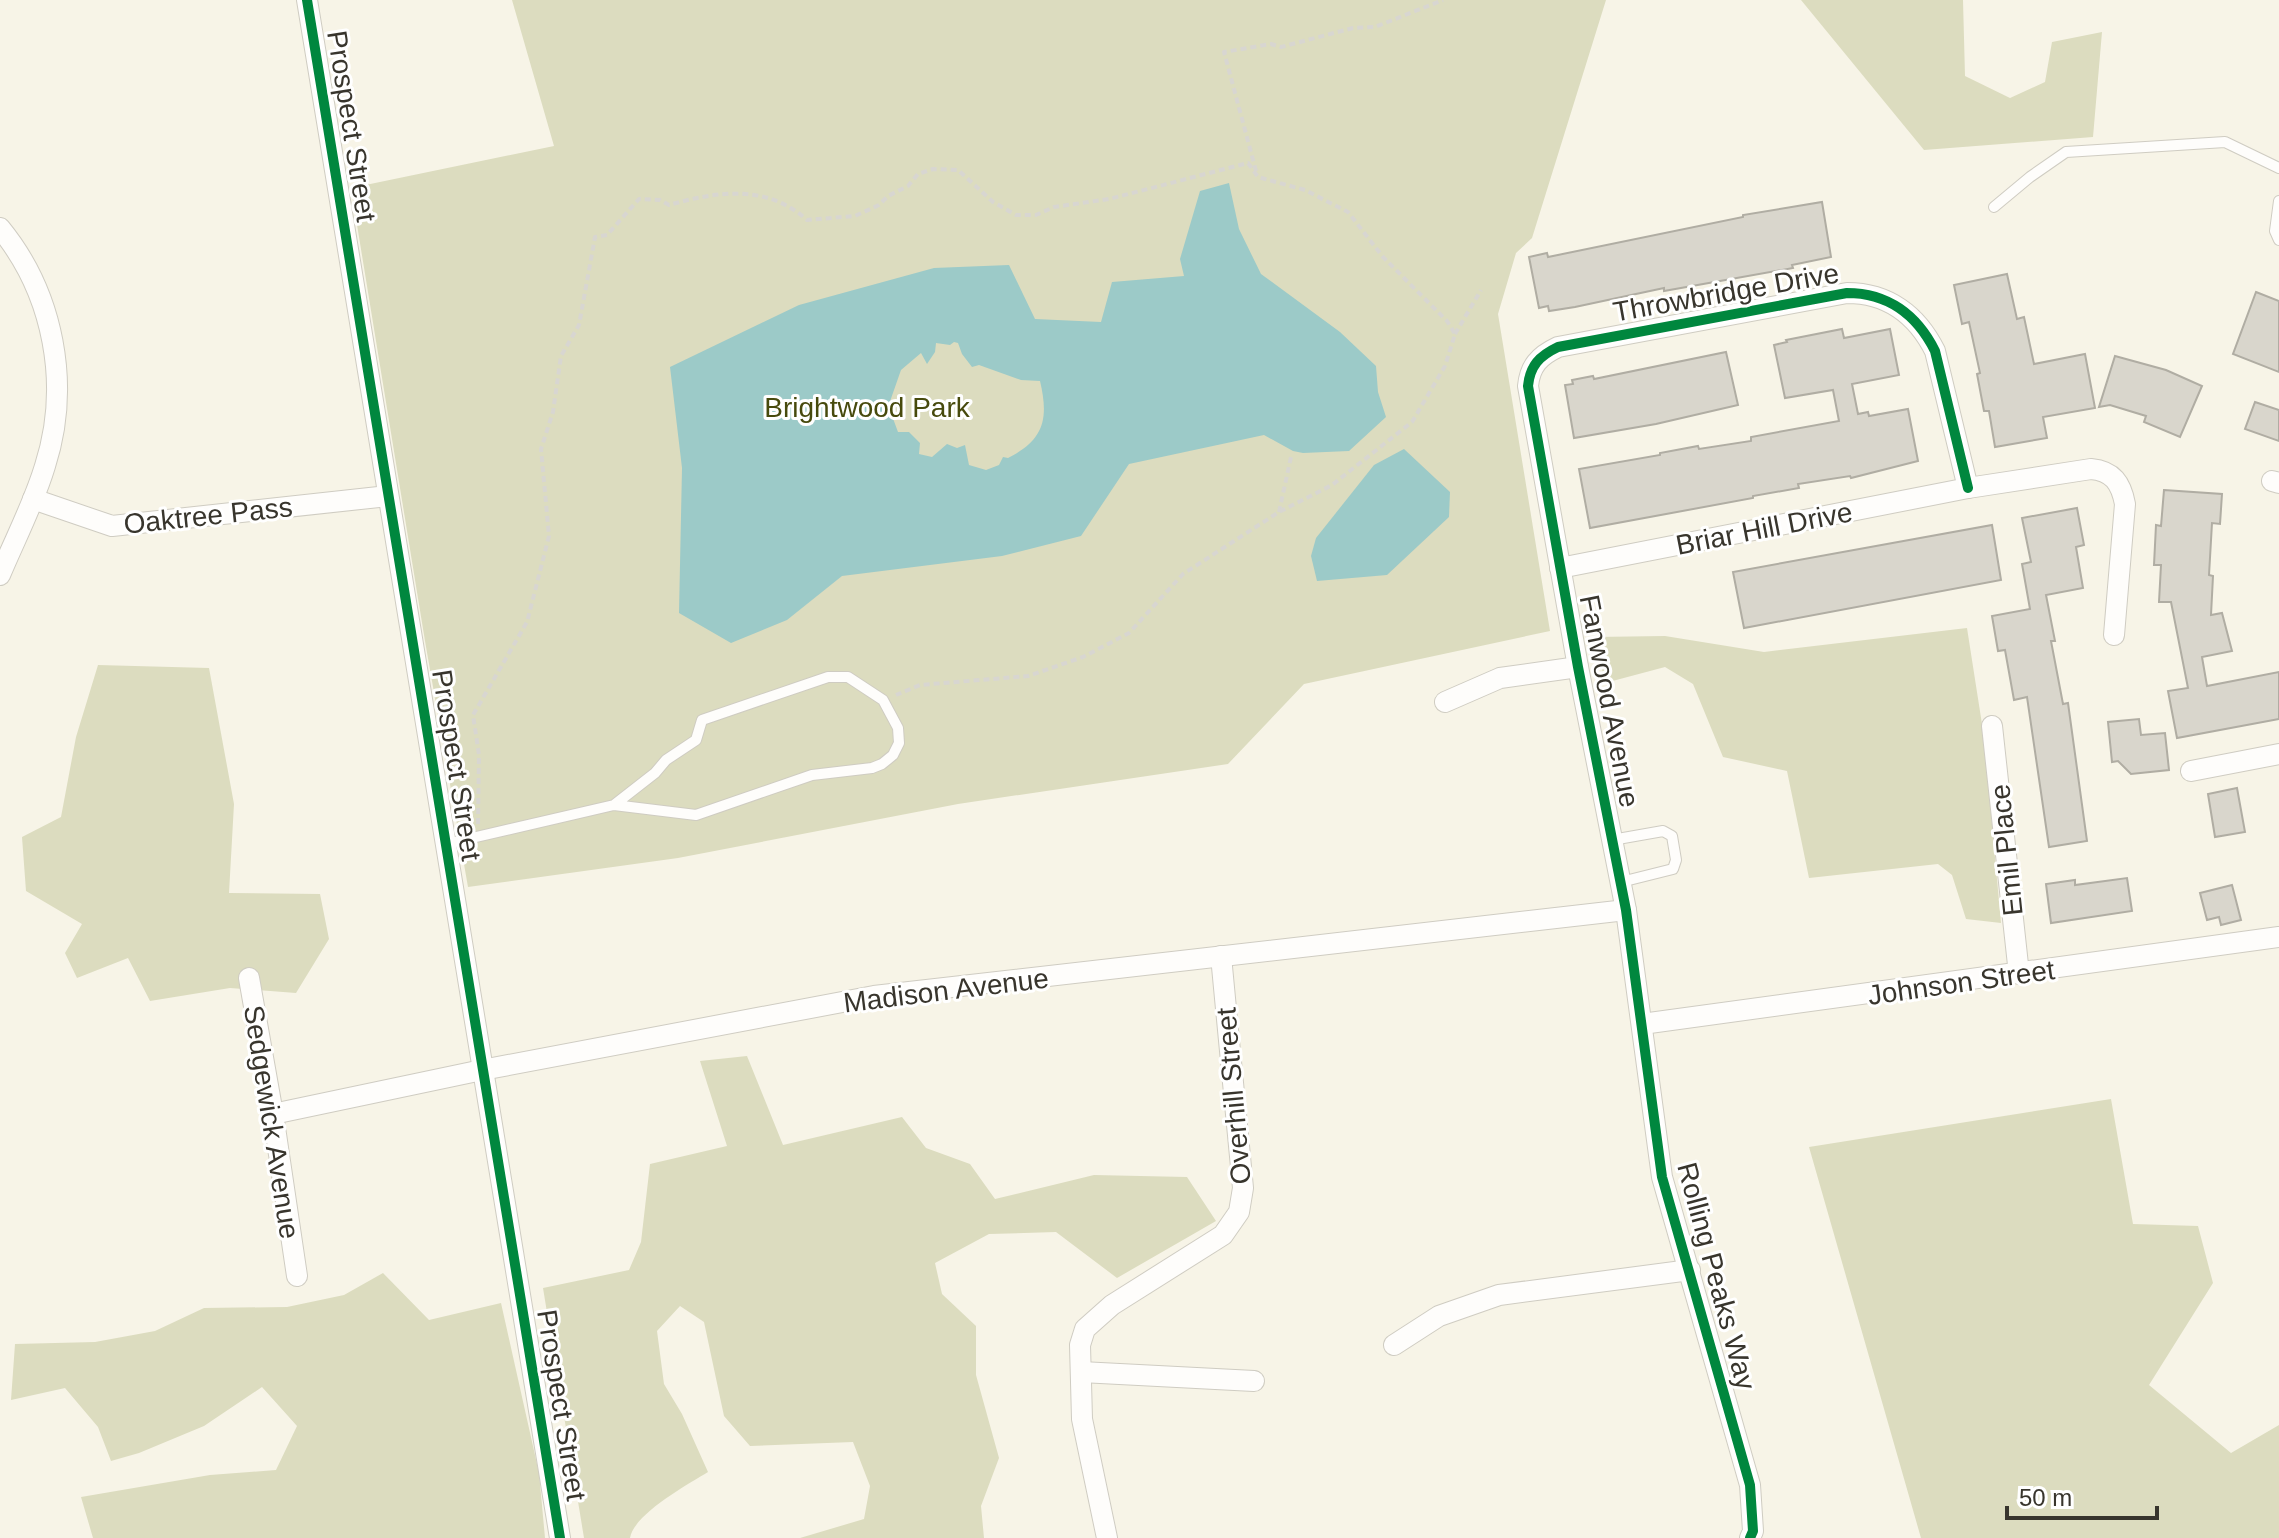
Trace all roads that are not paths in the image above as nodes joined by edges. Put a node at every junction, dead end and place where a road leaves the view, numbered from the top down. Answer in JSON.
{"nodes":[{"id":1,"x":307,"y":0,"type":"edge"},
{"id":2,"x":2279,"y":168,"type":"edge"},
{"id":3,"x":2279,"y":201,"type":"edge"},
{"id":4,"x":1994,"y":207,"type":"dead end"},
{"id":5,"x":0,"y":228,"type":"edge"},
{"id":6,"x":2279,"y":240,"type":"edge"},
{"id":7,"x":1528,"y":386,"type":"joint"},
{"id":8,"x":1968,"y":488,"type":"junction"},
{"id":9,"x":388,"y":496,"type":"junction"},
{"id":10,"x":33,"y":499,"type":"junction"},
{"id":11,"x":1560,"y":568,"type":"junction"},
{"id":12,"x":0,"y":575,"type":"edge"},
{"id":13,"x":2114,"y":635,"type":"dead end"},
{"id":14,"x":1578,"y":667,"type":"junction"},
{"id":15,"x":1445,"y":702,"type":"dead end"},
{"id":16,"x":1992,"y":726,"type":"dead end"},
{"id":17,"x":2279,"y":754,"type":"edge"},
{"id":18,"x":2191,"y":771,"type":"dead end"},
{"id":19,"x":614,"y":805,"type":"junction"},
{"id":20,"x":1612,"y":840,"type":"junction"},
{"id":21,"x":446,"y":844,"type":"junction"},
{"id":22,"x":1621,"y":882,"type":"junction"},
{"id":23,"x":1626,"y":910,"type":"junction"},
{"id":24,"x":2279,"y":937,"type":"edge"},
{"id":25,"x":1221,"y":956,"type":"junction"},
{"id":26,"x":2019,"y":974,"type":"junction"},
{"id":27,"x":249,"y":978,"type":"dead end"},
{"id":28,"x":1642,"y":1024,"type":"junction"},
{"id":29,"x":482,"y":1070,"type":"junction"},
{"id":30,"x":273,"y":1114,"type":"junction"},
{"id":31,"x":1690,"y":1270,"type":"junction"},
{"id":32,"x":296,"y":1271,"type":"dead end"},
{"id":33,"x":1394,"y":1345,"type":"dead end"},
{"id":34,"x":1081,"y":1372,"type":"junction"},
{"id":35,"x":1254,"y":1381,"type":"dead end"},
{"id":36,"x":560,"y":1538,"type":"edge"},
{"id":37,"x":1107,"y":1538,"type":"edge"},
{"id":38,"x":1750,"y":1538,"type":"edge"}],
"edges":[{"from":1,"to":9,"type":"street","name":"Prospect Street"},
{"from":2,"to":4,"type":"lane"},
{"from":3,"to":6,"type":"lane"},
{"from":5,"to":10,"type":"street"},
{"from":7,"to":8,"type":"street","name":"Throwbridge Drive"},
{"from":7,"to":11,"type":"street","name":"Fanwood Avenue"},
{"from":8,"to":11,"type":"street","name":"Briar Hill Drive"},
{"from":8,"to":13,"type":"street","name":"Briar Hill Drive"},
{"from":9,"to":10,"type":"street","name":"Oaktree Pass"},
{"from":9,"to":21,"type":"street","name":"Prospect Street"},
{"from":10,"to":12,"type":"street"},
{"from":11,"to":14,"type":"street","name":"Fanwood Avenue"},
{"from":14,"to":15,"type":"street"},
{"from":14,"to":20,"type":"street","name":"Fanwood Avenue"},
{"from":16,"to":26,"type":"street","name":"Emil Place"},
{"from":17,"to":18,"type":"street"},
{"from":19,"to":19,"type":"lane"},
{"from":19,"to":21,"type":"lane"},
{"from":20,"to":22,"type":"street","name":"Fanwood Avenue"},
{"from":20,"to":22,"type":"lane"},
{"from":21,"to":29,"type":"street","name":"Prospect Street"},
{"from":22,"to":23,"type":"street","name":"Fanwood Avenue"},
{"from":23,"to":25,"type":"street","name":"Madison Avenue"},
{"from":23,"to":28,"type":"street","name":"Fanwood Avenue"},
{"from":24,"to":26,"type":"street","name":"Johnson Street"},
{"from":25,"to":29,"type":"street","name":"Madison Avenue"},
{"from":25,"to":34,"type":"street","name":"Overhill Street"},
{"from":26,"to":28,"type":"street","name":"Johnson Street"},
{"from":27,"to":30,"type":"street","name":"Sedgewick Avenue"},
{"from":28,"to":31,"type":"street","name":"Rolling Peaks Way"},
{"from":29,"to":30,"type":"street","name":"Madison Avenue"},
{"from":29,"to":36,"type":"street","name":"Prospect Street"},
{"from":30,"to":32,"type":"street","name":"Sedgewick Avenue"},
{"from":31,"to":33,"type":"street"},
{"from":31,"to":38,"type":"street","name":"Rolling Peaks Way"},
{"from":34,"to":35,"type":"street"},
{"from":34,"to":37,"type":"street","name":"Overhill Street"}]}
